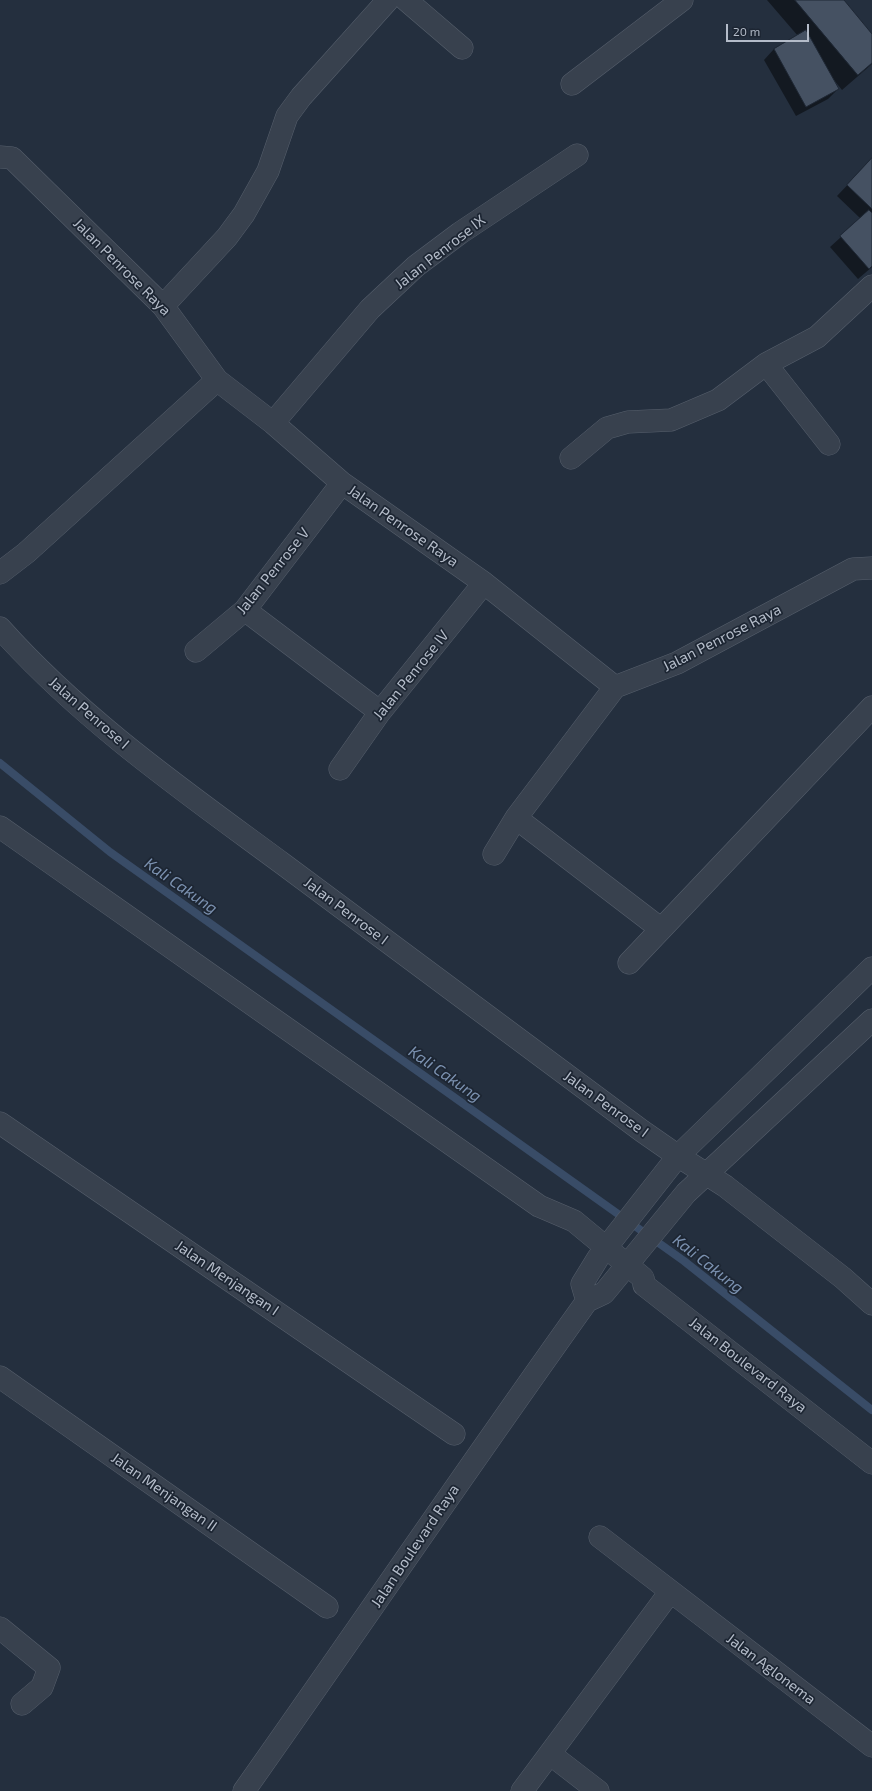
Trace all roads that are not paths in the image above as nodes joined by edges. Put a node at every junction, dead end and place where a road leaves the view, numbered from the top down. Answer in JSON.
{"nodes":[{"id":1,"x":388,"y":0,"type":"edge"},
{"id":2,"x":406,"y":0,"type":"edge"},
{"id":3,"x":682,"y":0,"type":"edge"},
{"id":4,"x":462,"y":48,"type":"dead end"},
{"id":5,"x":572,"y":84,"type":"dead end"},
{"id":6,"x":577,"y":155,"type":"dead end"},
{"id":7,"x":0,"y":157,"type":"edge"},
{"id":8,"x":872,"y":286,"type":"edge"},
{"id":9,"x":164,"y":306,"type":"junction"},
{"id":10,"x":766,"y":364,"type":"junction"},
{"id":11,"x":217,"y":380,"type":"junction"},
{"id":12,"x":273,"y":423,"type":"junction"},
{"id":13,"x":829,"y":444,"type":"dead end"},
{"id":14,"x":571,"y":458,"type":"dead end"},
{"id":15,"x":342,"y":482,"type":"junction"},
{"id":16,"x":872,"y":568,"type":"edge"},
{"id":17,"x":0,"y":573,"type":"edge"},
{"id":18,"x":484,"y":583,"type":"junction"},
{"id":19,"x":244,"y":610,"type":"junction"},
{"id":20,"x":0,"y":628,"type":"edge"},
{"id":21,"x":196,"y":651,"type":"dead end"},
{"id":22,"x":615,"y":687,"type":"junction"},
{"id":23,"x":872,"y":707,"type":"edge"},
{"id":24,"x":380,"y":712,"type":"junction"},
{"id":25,"x":340,"y":769,"type":"dead end"},
{"id":26,"x":516,"y":818,"type":"junction"},
{"id":27,"x":0,"y":828,"type":"edge"},
{"id":28,"x":494,"y":854,"type":"dead end"},
{"id":29,"x":661,"y":929,"type":"junction"},
{"id":30,"x":629,"y":963,"type":"dead end"},
{"id":31,"x":872,"y":968,"type":"edge"},
{"id":32,"x":872,"y":1020,"type":"edge"},
{"id":33,"x":0,"y":1123,"type":"edge"},
{"id":34,"x":678,"y":1156,"type":"junction"},
{"id":35,"x":707,"y":1175,"type":"junction"},
{"id":36,"x":606,"y":1247,"type":"junction"},
{"id":37,"x":629,"y":1264,"type":"junction"},
{"id":38,"x":587,"y":1301,"type":"junction"},
{"id":39,"x":872,"y":1304,"type":"edge"},
{"id":40,"x":0,"y":1377,"type":"edge"},
{"id":41,"x":454,"y":1434,"type":"dead end"},
{"id":42,"x":872,"y":1463,"type":"edge"},
{"id":43,"x":600,"y":1537,"type":"dead end"},
{"id":44,"x":670,"y":1592,"type":"junction"},
{"id":45,"x":327,"y":1607,"type":"dead end"},
{"id":46,"x":0,"y":1628,"type":"edge"},
{"id":47,"x":22,"y":1704,"type":"dead end"},
{"id":48,"x":872,"y":1746,"type":"edge"},
{"id":49,"x":550,"y":1754,"type":"junction"},
{"id":50,"x":244,"y":1791,"type":"edge"},
{"id":51,"x":522,"y":1791,"type":"edge"},
{"id":52,"x":598,"y":1791,"type":"edge"}],
"edges":[{"from":1,"to":9,"type":"street"},
{"from":2,"to":4,"type":"street"},
{"from":3,"to":5,"type":"street"},
{"from":6,"to":12,"type":"street","name":"Jalan Penrose IX"},
{"from":7,"to":9,"type":"street","name":"Jalan Penrose Raya"},
{"from":8,"to":10,"type":"street"},
{"from":9,"to":11,"type":"street","name":"Jalan Penrose Raya"},
{"from":10,"to":13,"type":"street"},
{"from":10,"to":14,"type":"street"},
{"from":11,"to":12,"type":"street","name":"Jalan Penrose Raya"},
{"from":11,"to":17,"type":"street"},
{"from":12,"to":15,"type":"street","name":"Jalan Penrose Raya"},
{"from":15,"to":18,"type":"street","name":"Jalan Penrose Raya"},
{"from":15,"to":19,"type":"street","name":"Jalan Penrose V"},
{"from":16,"to":22,"type":"street","name":"Jalan Penrose Raya"},
{"from":18,"to":22,"type":"street","name":"Jalan Penrose Raya"},
{"from":18,"to":24,"type":"street","name":"Jalan Penrose IV"},
{"from":19,"to":21,"type":"street","name":"Jalan Penrose V"},
{"from":19,"to":24,"type":"street"},
{"from":20,"to":34,"type":"street","name":"Jalan Penrose I"},
{"from":22,"to":26,"type":"street"},
{"from":23,"to":29,"type":"street"},
{"from":24,"to":25,"type":"street","name":"Jalan Penrose IV"},
{"from":26,"to":28,"type":"street"},
{"from":26,"to":29,"type":"street"},
{"from":27,"to":36,"type":"street","name":"Jalan Boulevard Raya"},
{"from":29,"to":30,"type":"street"},
{"from":31,"to":34,"type":"street"},
{"from":32,"to":35,"type":"street"},
{"from":33,"to":41,"type":"street","name":"Jalan Menjangan I"},
{"from":34,"to":35,"type":"street","name":"Jalan Penrose I"},
{"from":34,"to":36,"type":"street"},
{"from":35,"to":37,"type":"street"},
{"from":35,"to":39,"type":"street","name":"Jalan Penrose I"},
{"from":36,"to":37,"type":"street","name":"Jalan Boulevard Raya"},
{"from":36,"to":38,"type":"street"},
{"from":37,"to":38,"type":"street"},
{"from":37,"to":42,"type":"street","name":"Jalan Boulevard Raya"},
{"from":38,"to":50,"type":"street","name":"Jalan Boulevard Raya"},
{"from":40,"to":45,"type":"street","name":"Jalan Menjangan II"},
{"from":43,"to":44,"type":"street","name":"Jalan Aglonema"},
{"from":44,"to":48,"type":"street","name":"Jalan Aglonema"},
{"from":44,"to":49,"type":"street"},
{"from":46,"to":47,"type":"street"},
{"from":49,"to":51,"type":"street"},
{"from":49,"to":52,"type":"street"}]}
